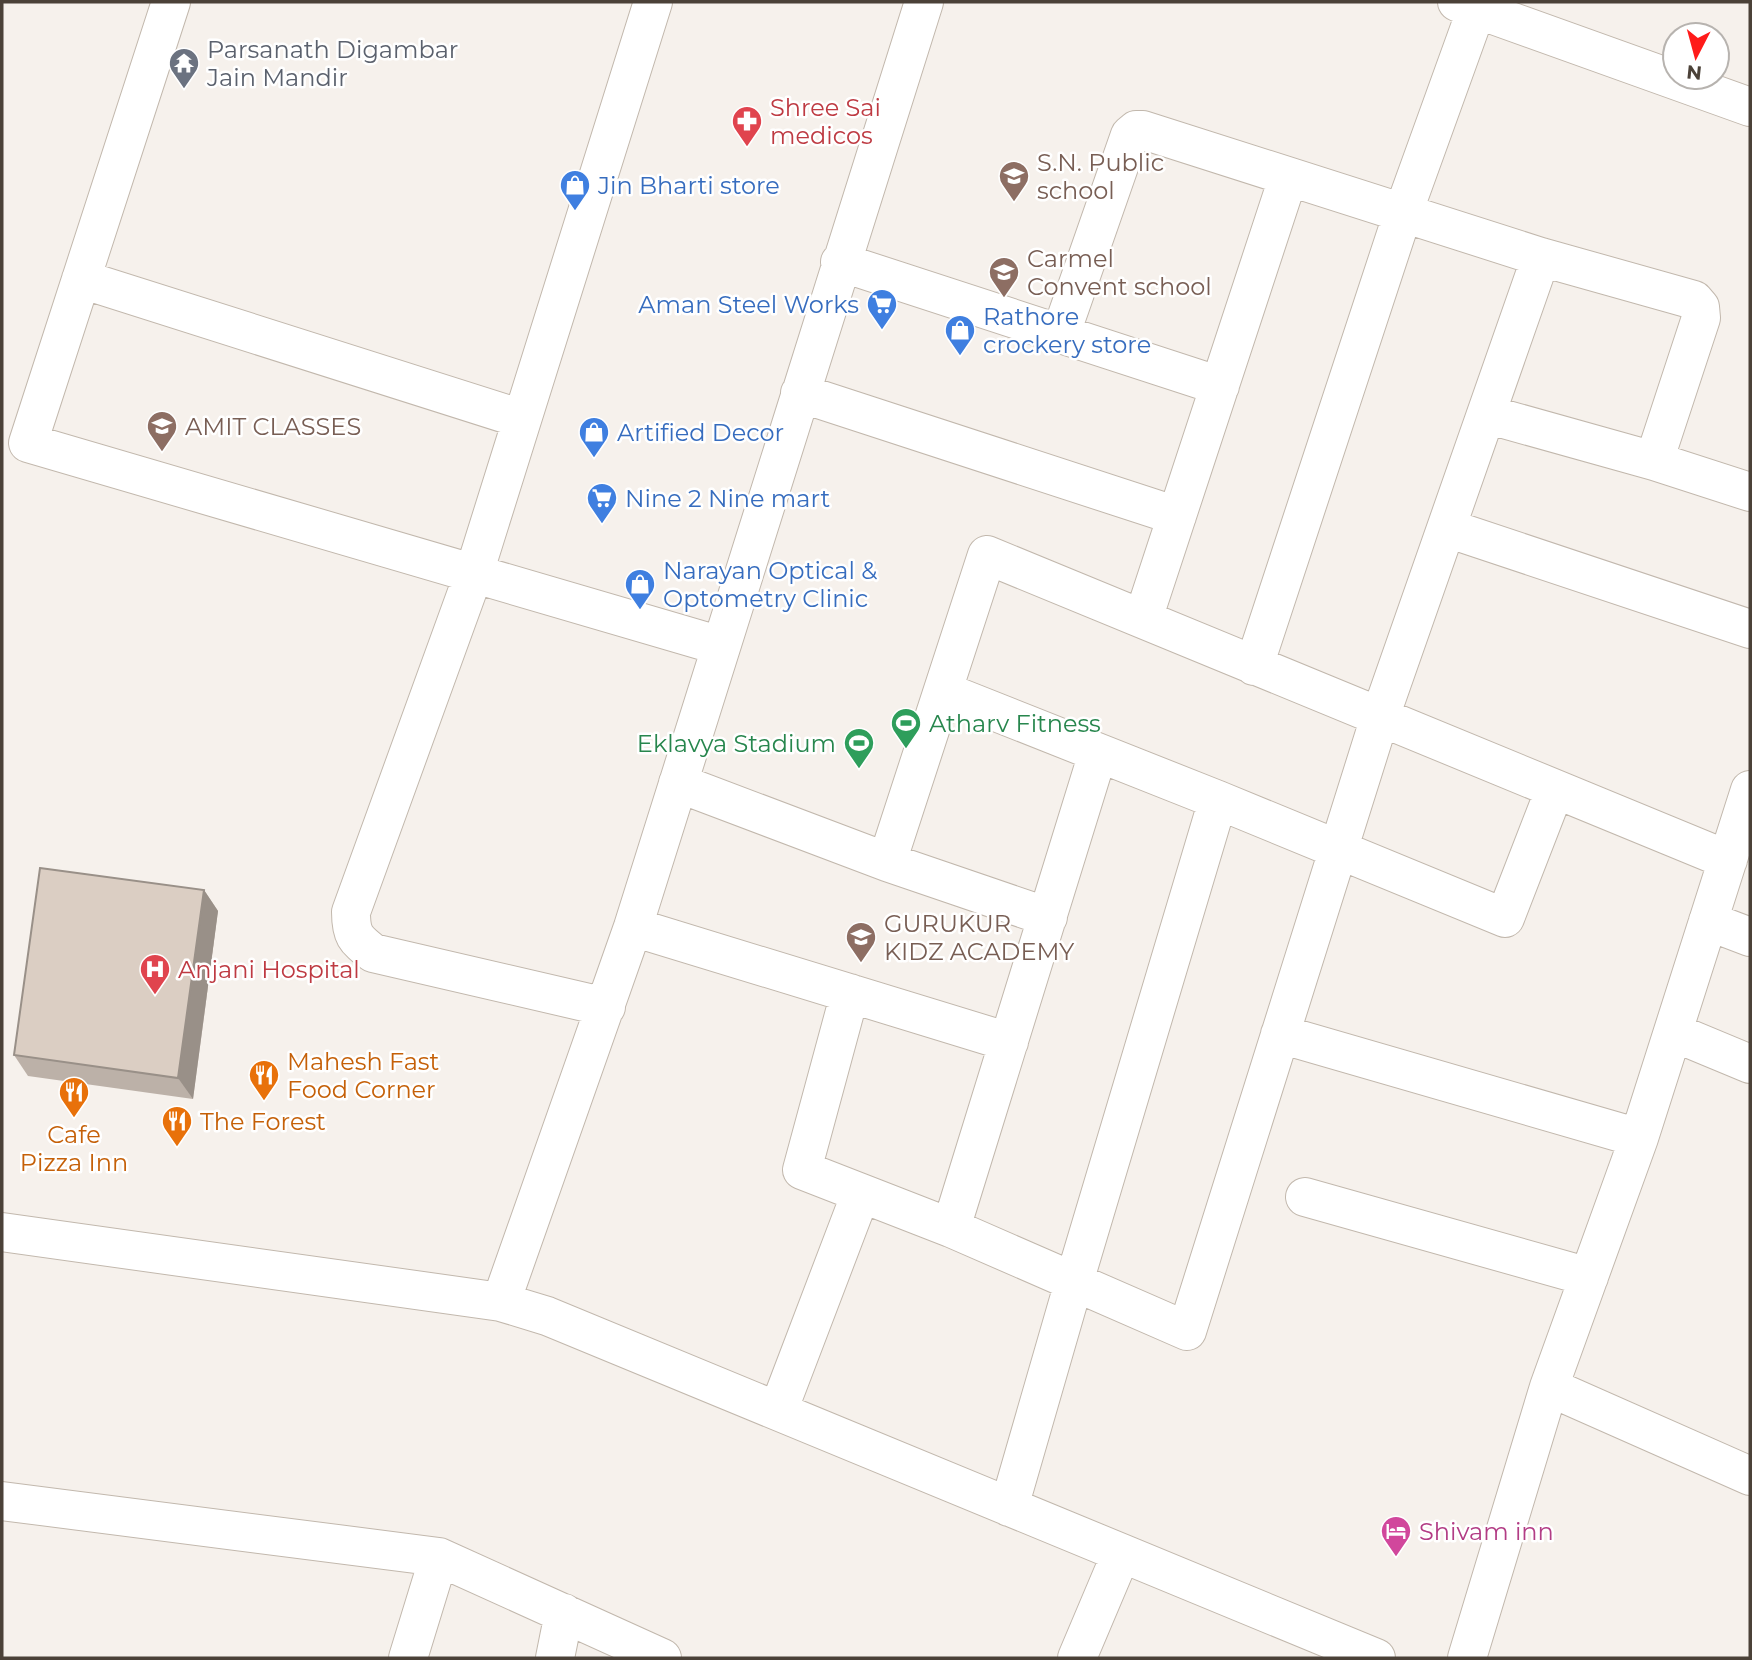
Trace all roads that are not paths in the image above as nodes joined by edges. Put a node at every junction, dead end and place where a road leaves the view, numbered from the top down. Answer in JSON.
{"nodes":[{"id":1,"x":171,"y":2,"type":"edge"},
{"id":2,"x":653,"y":2,"type":"edge"},
{"id":3,"x":924,"y":2,"type":"edge"},
{"id":4,"x":1466,"y":5,"type":"edge"},
{"id":5,"x":1750,"y":107,"type":"edge"},
{"id":6,"x":1289,"y":177,"type":"junction"},
{"id":7,"x":1403,"y":213,"type":"junction"},
{"id":8,"x":1541,"y":257,"type":"junction"},
{"id":9,"x":840,"y":262,"type":"junction"},
{"id":10,"x":81,"y":279,"type":"junction"},
{"id":11,"x":1061,"y":333,"type":"junction"},
{"id":12,"x":1220,"y":386,"type":"junction"},
{"id":13,"x":800,"y":393,"type":"junction"},
{"id":14,"x":1486,"y":414,"type":"junction"},
{"id":15,"x":522,"y":419,"type":"junction"},
{"id":16,"x":15,"y":440,"type":"edge"},
{"id":17,"x":1654,"y":461,"type":"junction"},
{"id":18,"x":1750,"y":492,"type":"edge"},
{"id":19,"x":1177,"y":516,"type":"junction"},
{"id":20,"x":1447,"y":528,"type":"junction"},
{"id":21,"x":474,"y":573,"type":"junction"},
{"id":22,"x":1143,"y":619,"type":"junction"},
{"id":23,"x":1750,"y":629,"type":"edge"},
{"id":24,"x":721,"y":646,"type":"junction"},
{"id":25,"x":1254,"y":666,"type":"junction"},
{"id":26,"x":943,"y":691,"type":"junction"},
{"id":27,"x":1380,"y":717,"type":"junction"},
{"id":28,"x":1098,"y":752,"type":"junction"},
{"id":29,"x":678,"y":783,"type":"junction"},
{"id":30,"x":1555,"y":789,"type":"junction"},
{"id":31,"x":1750,"y":790,"type":"edge"},
{"id":32,"x":1219,"y":800,"type":"junction"},
{"id":33,"x":1338,"y":849,"type":"junction"},
{"id":34,"x":1728,"y":860,"type":"junction"},
{"id":35,"x":887,"y":862,"type":"junction"},
{"id":36,"x":1048,"y":916,"type":"junction"},
{"id":37,"x":1708,"y":921,"type":"junction"},
{"id":38,"x":634,"y":928,"type":"junction"},
{"id":39,"x":1750,"y":937,"type":"edge"},
{"id":40,"x":850,"y":993,"type":"junction"},
{"id":41,"x":606,"y":1007,"type":"junction"},
{"id":42,"x":1673,"y":1032,"type":"junction"},
{"id":43,"x":1280,"y":1034,"type":"junction"},
{"id":44,"x":1009,"y":1042,"type":"junction"},
{"id":45,"x":1750,"y":1064,"type":"edge"},
{"id":46,"x":1639,"y":1138,"type":"junction"},
{"id":47,"x":861,"y":1193,"type":"junction"},
{"id":48,"x":1305,"y":1197,"type":"dead end"},
{"id":49,"x":951,"y":1228,"type":"junction"},
{"id":50,"x":2,"y":1232,"type":"edge"},
{"id":51,"x":1589,"y":1277,"type":"junction"},
{"id":52,"x":1074,"y":1282,"type":"junction"},
{"id":53,"x":501,"y":1302,"type":"junction"},
{"id":54,"x":1549,"y":1387,"type":"junction"},
{"id":55,"x":778,"y":1411,"type":"junction"},
{"id":56,"x":1750,"y":1476,"type":"edge"},
{"id":57,"x":2,"y":1501,"type":"edge"},
{"id":58,"x":1009,"y":1507,"type":"junction"},
{"id":59,"x":1121,"y":1554,"type":"junction"},
{"id":60,"x":439,"y":1557,"type":"junction"},
{"id":61,"x":564,"y":1613,"type":"junction"},
{"id":62,"x":408,"y":1658,"type":"edge"},
{"id":63,"x":555,"y":1658,"type":"edge"},
{"id":64,"x":662,"y":1658,"type":"edge"},
{"id":65,"x":1077,"y":1658,"type":"edge"},
{"id":66,"x":1376,"y":1658,"type":"edge"},
{"id":67,"x":1467,"y":1658,"type":"edge"}],
"edges":[{"from":1,"to":10,"type":"street"},
{"from":2,"to":15,"type":"street"},
{"from":3,"to":9,"type":"street"},
{"from":4,"to":5,"type":"street"},
{"from":4,"to":7,"type":"street"},
{"from":6,"to":7,"type":"street"},
{"from":6,"to":11,"type":"street"},
{"from":6,"to":12,"type":"street"},
{"from":7,"to":8,"type":"street"},
{"from":7,"to":25,"type":"street"},
{"from":8,"to":14,"type":"street"},
{"from":8,"to":17,"type":"street"},
{"from":9,"to":11,"type":"street"},
{"from":9,"to":13,"type":"street"},
{"from":10,"to":15,"type":"street"},
{"from":10,"to":16,"type":"street"},
{"from":11,"to":12,"type":"street"},
{"from":12,"to":19,"type":"street"},
{"from":13,"to":19,"type":"street"},
{"from":13,"to":24,"type":"street"},
{"from":14,"to":17,"type":"street"},
{"from":14,"to":20,"type":"street"},
{"from":15,"to":21,"type":"street"},
{"from":16,"to":21,"type":"street"},
{"from":17,"to":18,"type":"street"},
{"from":19,"to":22,"type":"street"},
{"from":20,"to":23,"type":"street"},
{"from":20,"to":27,"type":"street"},
{"from":21,"to":24,"type":"street"},
{"from":21,"to":41,"type":"street"},
{"from":22,"to":25,"type":"street"},
{"from":22,"to":26,"type":"street"},
{"from":24,"to":29,"type":"street"},
{"from":25,"to":27,"type":"street"},
{"from":26,"to":28,"type":"street"},
{"from":26,"to":35,"type":"street"},
{"from":27,"to":30,"type":"street"},
{"from":27,"to":33,"type":"street"},
{"from":28,"to":32,"type":"street"},
{"from":28,"to":36,"type":"street"},
{"from":29,"to":35,"type":"street"},
{"from":29,"to":38,"type":"street"},
{"from":30,"to":33,"type":"street"},
{"from":30,"to":34,"type":"street"},
{"from":31,"to":34,"type":"street"},
{"from":32,"to":33,"type":"street"},
{"from":32,"to":52,"type":"street"},
{"from":33,"to":43,"type":"street"},
{"from":34,"to":37,"type":"street"},
{"from":35,"to":36,"type":"street"},
{"from":36,"to":44,"type":"street"},
{"from":37,"to":39,"type":"street"},
{"from":37,"to":42,"type":"street"},
{"from":38,"to":40,"type":"street"},
{"from":38,"to":41,"type":"street"},
{"from":40,"to":44,"type":"street"},
{"from":40,"to":47,"type":"street"},
{"from":41,"to":53,"type":"street"},
{"from":42,"to":45,"type":"street"},
{"from":42,"to":46,"type":"street"},
{"from":43,"to":46,"type":"street"},
{"from":43,"to":52,"type":"street"},
{"from":44,"to":49,"type":"street"},
{"from":46,"to":51,"type":"street"},
{"from":47,"to":49,"type":"street"},
{"from":47,"to":55,"type":"street"},
{"from":48,"to":51,"type":"street"},
{"from":49,"to":52,"type":"street"},
{"from":50,"to":53,"type":"street"},
{"from":51,"to":54,"type":"street"},
{"from":52,"to":58,"type":"street"},
{"from":53,"to":55,"type":"street"},
{"from":54,"to":56,"type":"street"},
{"from":54,"to":67,"type":"street"},
{"from":55,"to":58,"type":"street"},
{"from":57,"to":60,"type":"street"},
{"from":58,"to":59,"type":"street"},
{"from":59,"to":65,"type":"street"},
{"from":59,"to":66,"type":"street"},
{"from":60,"to":61,"type":"street"},
{"from":60,"to":62,"type":"street"},
{"from":61,"to":63,"type":"street"},
{"from":61,"to":64,"type":"street"}]}
